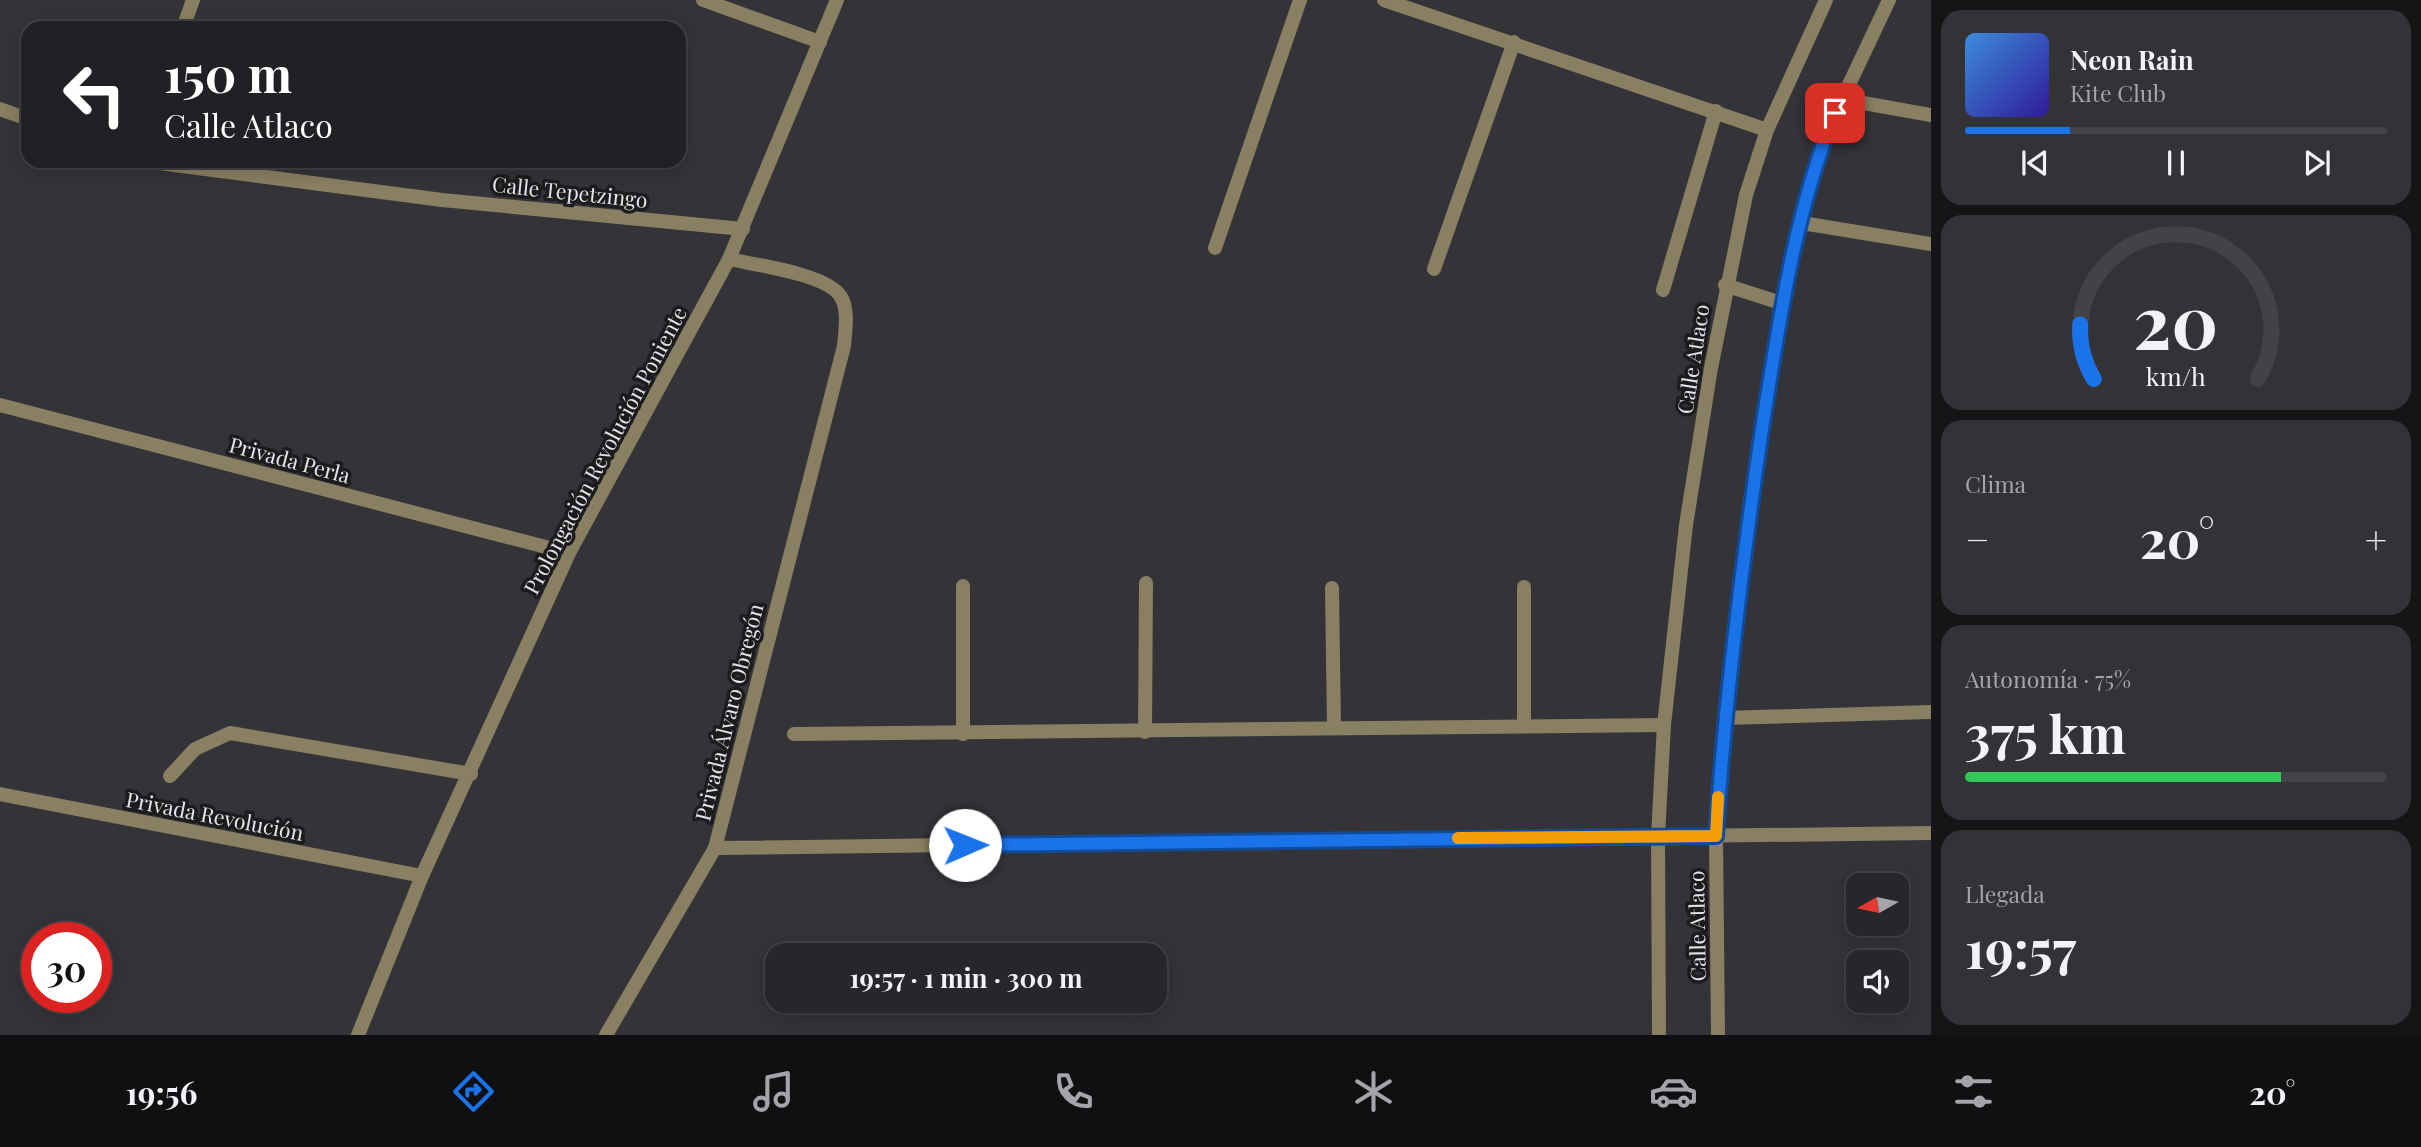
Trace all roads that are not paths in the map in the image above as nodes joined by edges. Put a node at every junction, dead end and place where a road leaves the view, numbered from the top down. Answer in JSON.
{"nodes":[{"id":1,"x":192,"y":0,"type":"edge"},
{"id":2,"x":702,"y":0,"type":"edge"},
{"id":3,"x":837,"y":0,"type":"edge"},
{"id":4,"x":1300,"y":0,"type":"edge"},
{"id":5,"x":1384,"y":0,"type":"edge"},
{"id":6,"x":1826,"y":0,"type":"edge"},
{"id":7,"x":1889,"y":0,"type":"edge"},
{"id":8,"x":185,"y":21,"type":"edge"},
{"id":9,"x":820,"y":42,"type":"junction"},
{"id":10,"x":1514,"y":42,"type":"junction"},
{"id":11,"x":1841,"y":99,"type":"junction"},
{"id":12,"x":0,"y":109,"type":"edge"},
{"id":13,"x":1716,"y":111,"type":"junction"},
{"id":14,"x":1931,"y":115,"type":"edge"},
{"id":15,"x":21,"y":116,"type":"edge"},
{"id":16,"x":1766,"y":130,"type":"junction"},
{"id":17,"x":197,"y":168,"type":"edge"},
{"id":18,"x":1802,"y":223,"type":"junction"},
{"id":19,"x":743,"y":229,"type":"junction"},
{"id":20,"x":1931,"y":244,"type":"edge"},
{"id":21,"x":1215,"y":248,"type":"dead end"},
{"id":22,"x":729,"y":259,"type":"junction"},
{"id":23,"x":1434,"y":269,"type":"dead end"},
{"id":24,"x":1725,"y":285,"type":"junction"},
{"id":25,"x":1663,"y":290,"type":"dead end"},
{"id":26,"x":1781,"y":303,"type":"junction"},
{"id":27,"x":0,"y":405,"type":"edge"},
{"id":28,"x":569,"y":553,"type":"junction"},
{"id":29,"x":1146,"y":583,"type":"dead end"},
{"id":30,"x":963,"y":586,"type":"dead end"},
{"id":31,"x":1524,"y":587,"type":"dead end"},
{"id":32,"x":1332,"y":588,"type":"dead end"},
{"id":33,"x":1931,"y":712,"type":"edge"},
{"id":34,"x":1724,"y":718,"type":"junction"},
{"id":35,"x":1524,"y":725,"type":"junction"},
{"id":36,"x":1664,"y":725,"type":"junction"},
{"id":37,"x":1334,"y":728,"type":"junction"},
{"id":38,"x":1145,"y":732,"type":"junction"},
{"id":39,"x":794,"y":734,"type":"dead end"},
{"id":40,"x":963,"y":734,"type":"junction"},
{"id":41,"x":471,"y":774,"type":"junction"},
{"id":42,"x":170,"y":776,"type":"dead end"},
{"id":43,"x":0,"y":794,"type":"edge"},
{"id":44,"x":1931,"y":833,"type":"edge"},
{"id":45,"x":1658,"y":835,"type":"junction"},
{"id":46,"x":1716,"y":836,"type":"junction"},
{"id":47,"x":715,"y":848,"type":"junction"},
{"id":48,"x":422,"y":876,"type":"junction"},
{"id":49,"x":358,"y":1035,"type":"edge"},
{"id":50,"x":606,"y":1035,"type":"edge"},
{"id":51,"x":1659,"y":1035,"type":"edge"},
{"id":52,"x":1718,"y":1035,"type":"edge"}],
"edges":[{"from":1,"to":8,"type":"street"},
{"from":2,"to":9,"type":"street"},
{"from":3,"to":9,"type":"street","name":"Prolongación Revolución Poniente"},
{"from":4,"to":21,"type":"street"},
{"from":5,"to":10,"type":"street"},
{"from":6,"to":16,"type":"street","name":"Calle Atlaco"},
{"from":7,"to":11,"type":"street","name":"Calle Atlaco"},
{"from":9,"to":19,"type":"street","name":"Prolongación Revolución Poniente"},
{"from":10,"to":13,"type":"street"},
{"from":10,"to":23,"type":"street"},
{"from":11,"to":14,"type":"street"},
{"from":11,"to":18,"type":"street","name":"Calle Atlaco"},
{"from":12,"to":15,"type":"street"},
{"from":13,"to":16,"type":"street"},
{"from":13,"to":25,"type":"street"},
{"from":16,"to":24,"type":"street","name":"Calle Atlaco"},
{"from":17,"to":19,"type":"street","name":"Calle Tepetzingo"},
{"from":18,"to":20,"type":"street"},
{"from":18,"to":26,"type":"street","name":"Calle Atlaco"},
{"from":19,"to":22,"type":"street","name":"Prolongación Revolución Poniente"},
{"from":22,"to":28,"type":"street","name":"Prolongación Revolución Poniente"},
{"from":22,"to":47,"type":"street","name":"Privada Álvaro Obregón"},
{"from":24,"to":26,"type":"street"},
{"from":24,"to":36,"type":"street","name":"Calle Atlaco"},
{"from":26,"to":34,"type":"street","name":"Calle Atlaco"},
{"from":27,"to":28,"type":"street","name":"Privada Perla"},
{"from":28,"to":41,"type":"street","name":"Prolongación Revolución Poniente"},
{"from":29,"to":38,"type":"street"},
{"from":30,"to":40,"type":"street"},
{"from":31,"to":35,"type":"street"},
{"from":32,"to":37,"type":"street"},
{"from":33,"to":34,"type":"street"},
{"from":34,"to":46,"type":"street","name":"Calle Atlaco"},
{"from":35,"to":36,"type":"street"},
{"from":35,"to":37,"type":"street"},
{"from":36,"to":45,"type":"street","name":"Calle Atlaco"},
{"from":37,"to":38,"type":"street"},
{"from":38,"to":40,"type":"street"},
{"from":39,"to":40,"type":"street"},
{"from":41,"to":42,"type":"street"},
{"from":41,"to":48,"type":"street","name":"Prolongación Revolución Poniente"},
{"from":43,"to":48,"type":"street","name":"Privada Revolución"},
{"from":44,"to":46,"type":"street","name":"Privada Álvaro Obregón"},
{"from":45,"to":46,"type":"street","name":"Privada Álvaro Obregón"},
{"from":45,"to":47,"type":"street","name":"Privada Álvaro Obregón"},
{"from":45,"to":51,"type":"street","name":"Calle Atlaco"},
{"from":46,"to":52,"type":"street","name":"Calle Atlaco"},
{"from":47,"to":50,"type":"street"},
{"from":48,"to":49,"type":"street","name":"Prolongación Revolución Poniente"}]}
